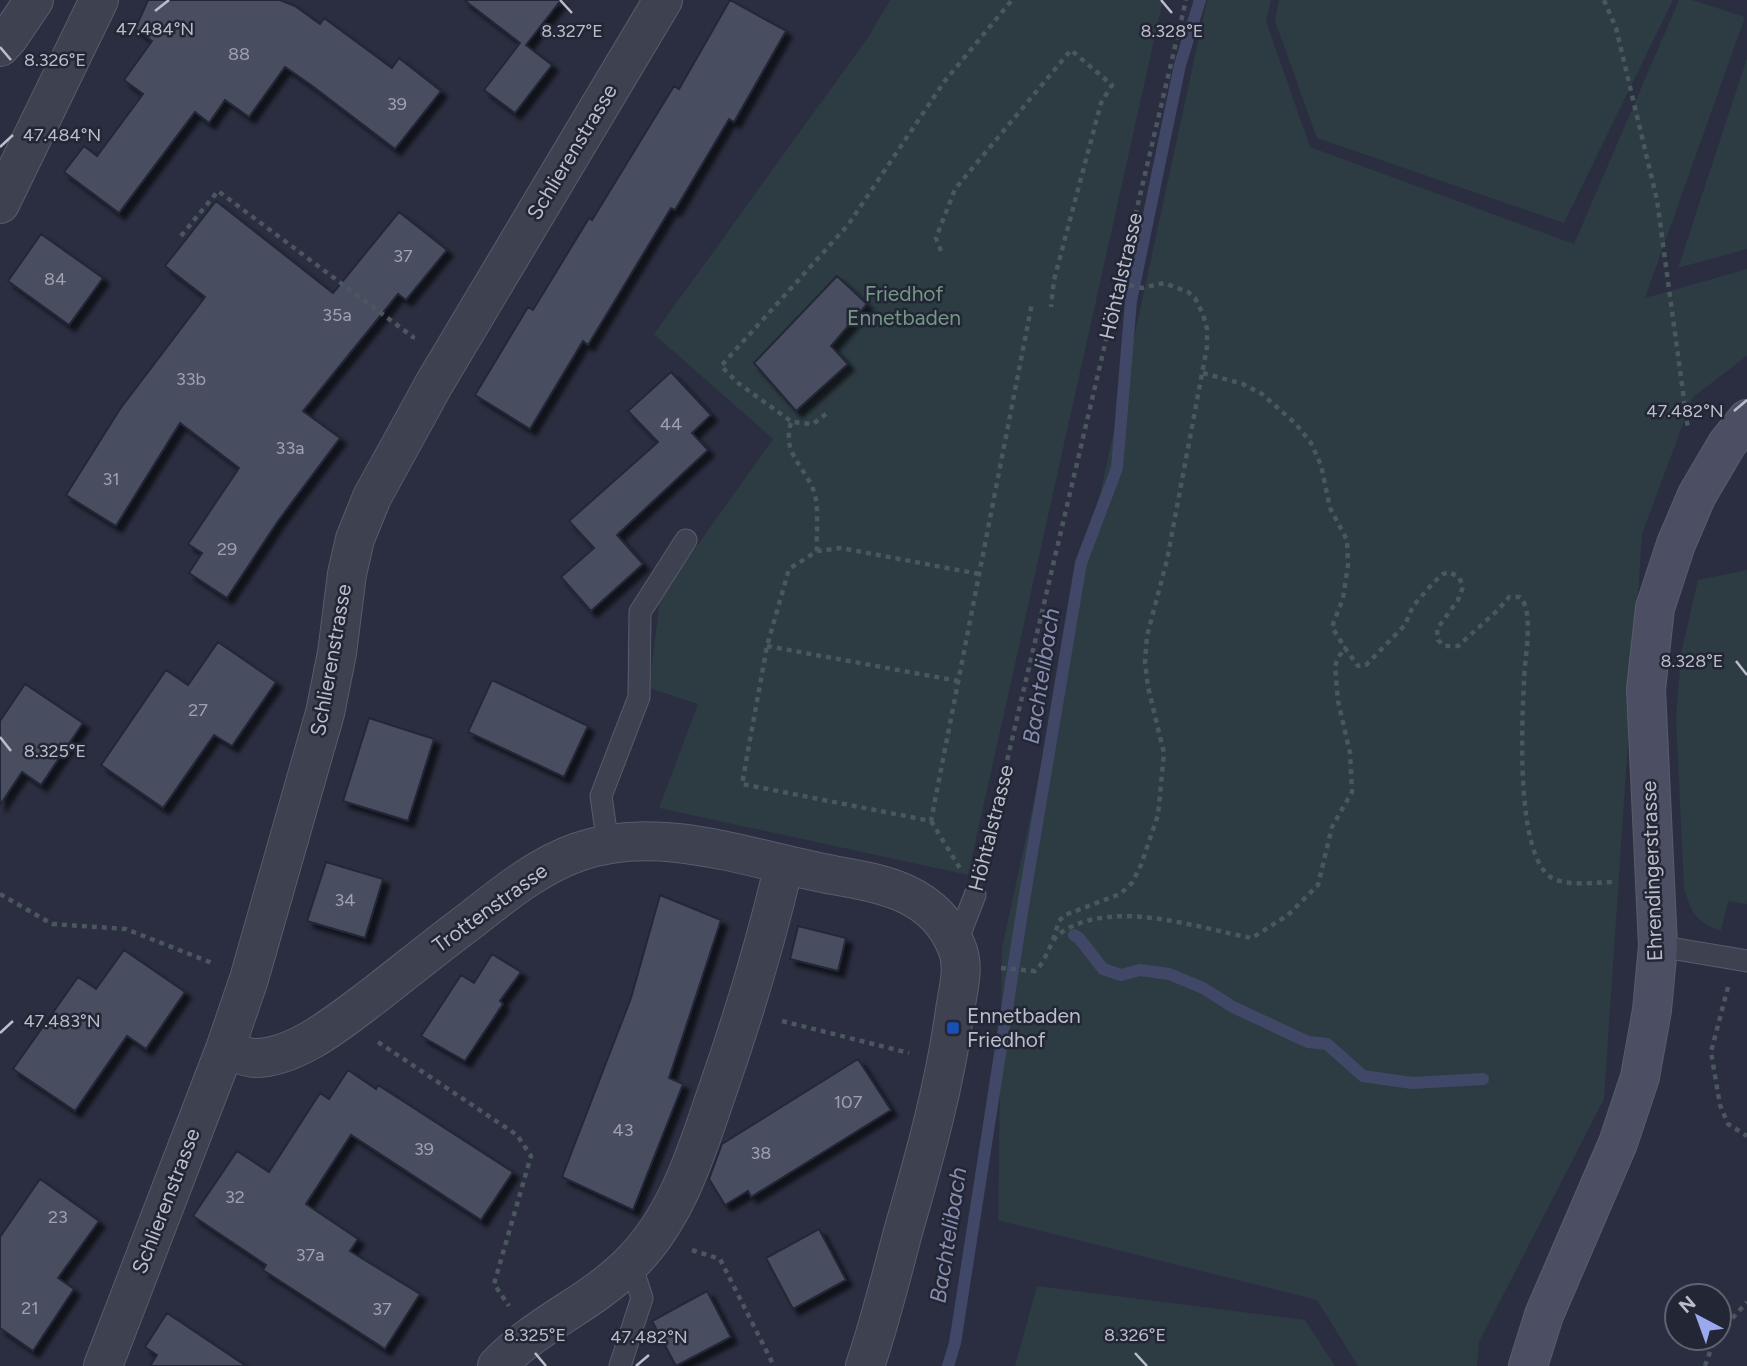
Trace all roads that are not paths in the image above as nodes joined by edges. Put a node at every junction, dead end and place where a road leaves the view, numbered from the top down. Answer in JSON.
{"nodes":[{"id":1,"x":34,"y":0,"type":"edge"},
{"id":2,"x":99,"y":0,"type":"edge"},
{"id":3,"x":663,"y":0,"type":"edge"},
{"id":4,"x":0,"y":47,"type":"edge"},
{"id":5,"x":0,"y":204,"type":"edge"},
{"id":6,"x":1747,"y":419,"type":"edge"},
{"id":7,"x":686,"y":540,"type":"dead end"},
{"id":8,"x":608,"y":845,"type":"junction"},
{"id":9,"x":784,"y":865,"type":"junction"},
{"id":10,"x":975,"y":895,"type":"road end"},
{"id":11,"x":956,"y":944,"type":"junction"},
{"id":12,"x":1658,"y":946,"type":"junction"},
{"id":13,"x":1742,"y":960,"type":"edge"},
{"id":14,"x":225,"y":1049,"type":"junction"},
{"id":15,"x":642,"y":1251,"type":"junction"},
{"id":16,"x":103,"y":1366,"type":"edge"},
{"id":17,"x":497,"y":1366,"type":"edge"},
{"id":18,"x":620,"y":1366,"type":"edge"},
{"id":19,"x":865,"y":1366,"type":"edge"},
{"id":20,"x":1528,"y":1366,"type":"edge"}],
"edges":[{"from":1,"to":4,"type":"street"},
{"from":2,"to":5,"type":"street"},
{"from":3,"to":14,"type":"street","name":"Schlierenstrasse"},
{"from":6,"to":12,"type":"main road","name":"Ehrendingerstrasse"},
{"from":7,"to":8,"type":"lane"},
{"from":8,"to":9,"type":"street","name":"Trottenstrasse"},
{"from":8,"to":14,"type":"street","name":"Trottenstrasse"},
{"from":9,"to":11,"type":"street","name":"Trottenstrasse"},
{"from":9,"to":15,"type":"street"},
{"from":10,"to":11,"type":"lane","name":"Höhtalstrasse"},
{"from":11,"to":19,"type":"street","name":"Höhtalstrasse"},
{"from":12,"to":13,"type":"lane"},
{"from":12,"to":20,"type":"main road","name":"Ehrendingerstrasse"},
{"from":14,"to":16,"type":"street","name":"Schlierenstrasse"},
{"from":15,"to":17,"type":"street"},
{"from":15,"to":18,"type":"lane"}]}
